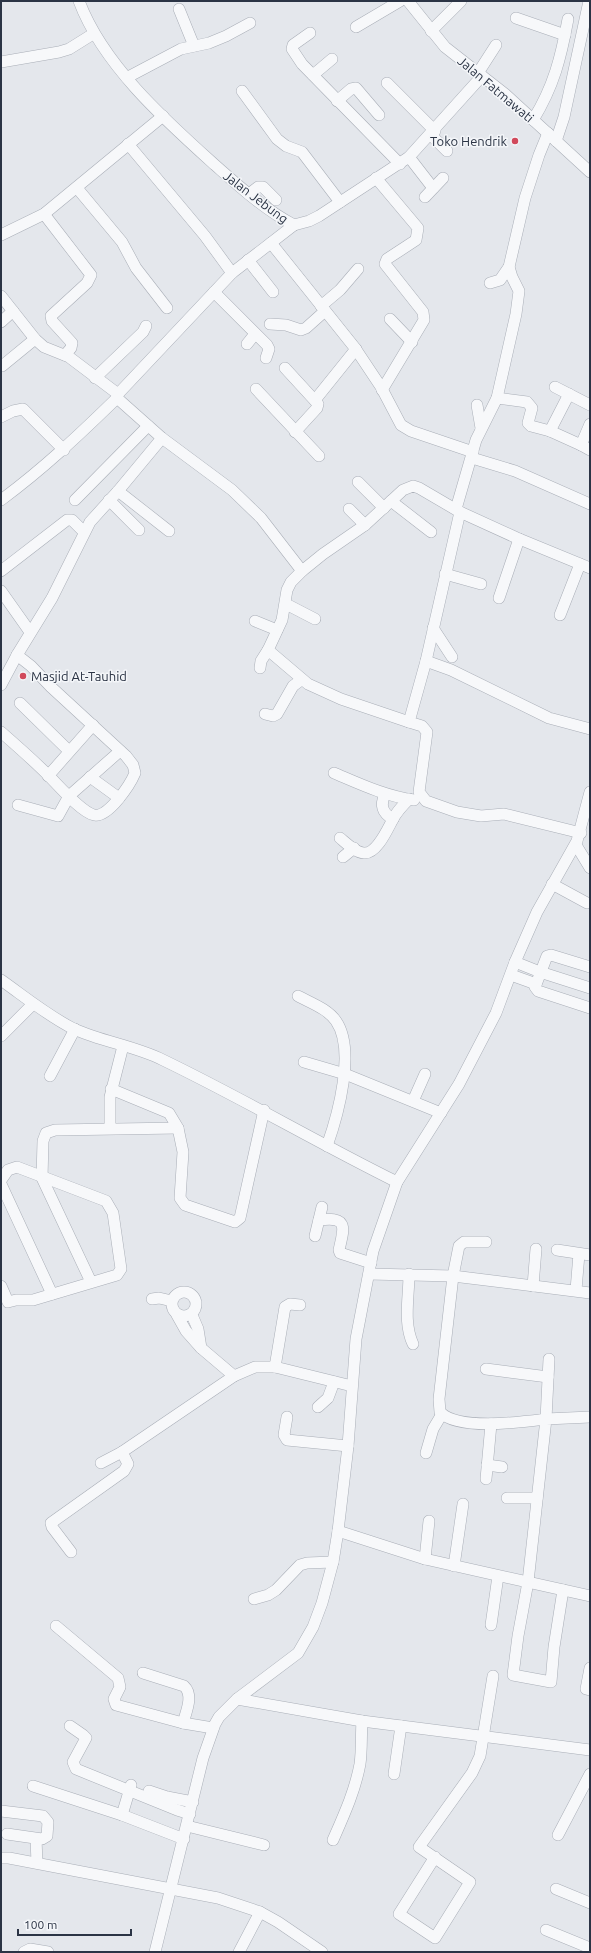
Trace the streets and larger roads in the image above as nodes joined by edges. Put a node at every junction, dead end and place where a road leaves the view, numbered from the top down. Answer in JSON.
{"nodes":[{"id":1,"x":400,"y":1,"type":"edge"},
{"id":2,"x":408,"y":1,"type":"edge"},
{"id":3,"x":461,"y":1,"type":"edge"},
{"id":4,"x":589,"y":1,"type":"edge"},
{"id":5,"x":83,"y":2,"type":"edge"},
{"id":6,"x":179,"y":9,"type":"dead end"},
{"id":7,"x":516,"y":18,"type":"dead end"},
{"id":8,"x":568,"y":19,"type":"dead end"},
{"id":9,"x":250,"y":23,"type":"dead end"},
{"id":10,"x":356,"y":27,"type":"dead end"},
{"id":11,"x":431,"y":31,"type":"junction"},
{"id":12,"x":310,"y":33,"type":"dead end"},
{"id":13,"x":94,"y":34,"type":"junction"},
{"id":14,"x":565,"y":35,"type":"junction"},
{"id":15,"x":496,"y":45,"type":"dead end"},
{"id":16,"x":194,"y":46,"type":"junction"},
{"id":17,"x":332,"y":59,"type":"dead end"},
{"id":18,"x":1,"y":62,"type":"edge"},
{"id":19,"x":556,"y":73,"type":"junction"},
{"id":20,"x":480,"y":74,"type":"junction"},
{"id":21,"x":313,"y":75,"type":"junction"},
{"id":22,"x":128,"y":78,"type":"junction"},
{"id":23,"x":572,"y":79,"type":"junction"},
{"id":24,"x":386,"y":83,"type":"dead end"},
{"id":25,"x":242,"y":91,"type":"dead end"},
{"id":26,"x":337,"y":100,"type":"junction"},
{"id":27,"x":379,"y":115,"type":"dead end"},
{"id":28,"x":163,"y":116,"type":"junction"},
{"id":29,"x":533,"y":120,"type":"junction"},
{"id":30,"x":432,"y":133,"type":"junction"},
{"id":31,"x":548,"y":133,"type":"junction"},
{"id":32,"x":556,"y":141,"type":"junction"},
{"id":33,"x":128,"y":144,"type":"junction"},
{"id":34,"x":447,"y":151,"type":"dead end"},
{"id":35,"x":409,"y":157,"type":"junction"},
{"id":36,"x":400,"y":164,"type":"junction"},
{"id":37,"x":590,"y":172,"type":"edge"},
{"id":38,"x":376,"y":178,"type":"junction"},
{"id":39,"x":443,"y":178,"type":"dead end"},
{"id":40,"x":77,"y":188,"type":"junction"},
{"id":41,"x":434,"y":188,"type":"junction"},
{"id":42,"x":249,"y":194,"type":"junction"},
{"id":43,"x":425,"y":197,"type":"dead end"},
{"id":44,"x":276,"y":200,"type":"dead end"},
{"id":45,"x":340,"y":202,"type":"junction"},
{"id":46,"x":44,"y":214,"type":"junction"},
{"id":47,"x":294,"y":225,"type":"junction"},
{"id":48,"x":1,"y":235,"type":"edge"},
{"id":49,"x":271,"y":243,"type":"junction"},
{"id":50,"x":248,"y":260,"type":"junction"},
{"id":51,"x":509,"y":267,"type":"junction"},
{"id":52,"x":358,"y":269,"type":"dead end"},
{"id":53,"x":232,"y":273,"type":"junction"},
{"id":54,"x":490,"y":283,"type":"dead end"},
{"id":55,"x":214,"y":292,"type":"junction"},
{"id":56,"x":273,"y":292,"type":"dead end"},
{"id":57,"x":1,"y":296,"type":"edge"},
{"id":58,"x":167,"y":308,"type":"dead end"},
{"id":59,"x":323,"y":308,"type":"junction"},
{"id":60,"x":13,"y":311,"type":"junction"},
{"id":61,"x":390,"y":319,"type":"dead end"},
{"id":62,"x":1,"y":322,"type":"edge"},
{"id":63,"x":270,"y":324,"type":"dead end"},
{"id":64,"x":146,"y":326,"type":"dead end"},
{"id":65,"x":255,"y":334,"type":"junction"},
{"id":66,"x":36,"y":339,"type":"junction"},
{"id":67,"x":412,"y":342,"type":"junction"},
{"id":68,"x":247,"y":344,"type":"dead end"},
{"id":69,"x":356,"y":349,"type":"junction"},
{"id":70,"x":65,"y":355,"type":"junction"},
{"id":71,"x":266,"y":358,"type":"dead end"},
{"id":72,"x":2,"y":366,"type":"edge"},
{"id":73,"x":285,"y":368,"type":"dead end"},
{"id":74,"x":96,"y":378,"type":"junction"},
{"id":75,"x":555,"y":387,"type":"dead end"},
{"id":76,"x":256,"y":389,"type":"dead end"},
{"id":77,"x":382,"y":390,"type":"junction"},
{"id":78,"x":569,"y":394,"type":"junction"},
{"id":79,"x":118,"y":396,"type":"junction"},
{"id":80,"x":497,"y":398,"type":"junction"},
{"id":81,"x":315,"y":400,"type":"junction"},
{"id":82,"x":477,"y":405,"type":"dead end"},
{"id":83,"x":590,"y":405,"type":"edge"},
{"id":84,"x":1,"y":418,"type":"edge"},
{"id":85,"x":590,"y":424,"type":"edge"},
{"id":86,"x":148,"y":426,"type":"junction"},
{"id":87,"x":481,"y":428,"type":"junction"},
{"id":88,"x":550,"y":430,"type":"junction"},
{"id":89,"x":295,"y":432,"type":"junction"},
{"id":90,"x":162,"y":438,"type":"junction"},
{"id":91,"x":585,"y":447,"type":"edge"},
{"id":92,"x":64,"y":450,"type":"junction"},
{"id":93,"x":472,"y":455,"type":"junction"},
{"id":94,"x":319,"y":456,"type":"dead end"},
{"id":95,"x":358,"y":482,"type":"dead end"},
{"id":96,"x":118,"y":492,"type":"junction"},
{"id":97,"x":1,"y":500,"type":"edge"},
{"id":98,"x":75,"y":500,"type":"dead end"},
{"id":99,"x":109,"y":500,"type":"junction"},
{"id":100,"x":590,"y":504,"type":"edge"},
{"id":101,"x":388,"y":505,"type":"junction"},
{"id":102,"x":349,"y":509,"type":"dead end"},
{"id":103,"x":458,"y":511,"type":"junction"},
{"id":104,"x":365,"y":525,"type":"junction"},
{"id":105,"x":139,"y":530,"type":"dead end"},
{"id":106,"x":169,"y":531,"type":"dead end"},
{"id":107,"x":84,"y":532,"type":"junction"},
{"id":108,"x":431,"y":532,"type":"dead end"},
{"id":109,"x":519,"y":539,"type":"junction"},
{"id":110,"x":585,"y":566,"type":"edge"},
{"id":111,"x":1,"y":571,"type":"edge"},
{"id":112,"x":302,"y":571,"type":"junction"},
{"id":113,"x":445,"y":574,"type":"junction"},
{"id":114,"x":482,"y":584,"type":"dead end"},
{"id":115,"x":1,"y":591,"type":"edge"},
{"id":116,"x":499,"y":598,"type":"dead end"},
{"id":117,"x":286,"y":604,"type":"junction"},
{"id":118,"x":560,"y":615,"type":"dead end"},
{"id":119,"x":315,"y":619,"type":"dead end"},
{"id":120,"x":255,"y":621,"type":"dead end"},
{"id":121,"x":433,"y":628,"type":"junction"},
{"id":122,"x":277,"y":630,"type":"junction"},
{"id":123,"x":30,"y":632,"type":"junction"},
{"id":124,"x":268,"y":650,"type":"junction"},
{"id":125,"x":17,"y":655,"type":"junction"},
{"id":126,"x":452,"y":657,"type":"dead end"},
{"id":127,"x":426,"y":661,"type":"junction"},
{"id":128,"x":260,"y":668,"type":"dead end"},
{"id":129,"x":301,"y":680,"type":"junction"},
{"id":130,"x":1,"y":685,"type":"edge"},
{"id":131,"x":20,"y":703,"type":"dead end"},
{"id":132,"x":265,"y":714,"type":"dead end"},
{"id":133,"x":409,"y":722,"type":"junction"},
{"id":134,"x":93,"y":725,"type":"junction"},
{"id":135,"x":590,"y":729,"type":"edge"},
{"id":136,"x":1,"y":732,"type":"edge"},
{"id":137,"x":69,"y":751,"type":"junction"},
{"id":138,"x":120,"y":751,"type":"junction"},
{"id":139,"x":334,"y":773,"type":"dead end"},
{"id":140,"x":48,"y":776,"type":"junction"},
{"id":141,"x":90,"y":777,"type":"junction"},
{"id":142,"x":590,"y":792,"type":"edge"},
{"id":143,"x":385,"y":794,"type":"junction"},
{"id":144,"x":69,"y":796,"type":"junction"},
{"id":145,"x":119,"y":798,"type":"junction"},
{"id":146,"x":409,"y":799,"type":"junction"},
{"id":147,"x":426,"y":801,"type":"junction"},
{"id":148,"x":18,"y":805,"type":"dead end"},
{"id":149,"x":393,"y":819,"type":"junction"},
{"id":150,"x":581,"y":833,"type":"junction"},
{"id":151,"x":340,"y":838,"type":"dead end"},
{"id":152,"x":576,"y":845,"type":"junction"},
{"id":153,"x":354,"y":848,"type":"junction"},
{"id":154,"x":344,"y":857,"type":"dead end"},
{"id":155,"x":587,"y":857,"type":"edge"},
{"id":156,"x":590,"y":868,"type":"edge"},
{"id":157,"x":552,"y":884,"type":"junction"},
{"id":158,"x":587,"y":903,"type":"dead end"},
{"id":159,"x":515,"y":962,"type":"junction"},
{"id":160,"x":590,"y":967,"type":"edge"},
{"id":161,"x":540,"y":972,"type":"junction"},
{"id":162,"x":511,"y":975,"type":"junction"},
{"id":163,"x":1,"y":980,"type":"edge"},
{"id":164,"x":536,"y":984,"type":"junction"},
{"id":165,"x":590,"y":988,"type":"edge"},
{"id":166,"x":298,"y":996,"type":"dead end"},
{"id":167,"x":33,"y":1004,"type":"junction"},
{"id":168,"x":590,"y":1008,"type":"edge"},
{"id":169,"x":75,"y":1029,"type":"junction"},
{"id":170,"x":1,"y":1036,"type":"edge"},
{"id":171,"x":122,"y":1046,"type":"junction"},
{"id":172,"x":304,"y":1062,"type":"dead end"},
{"id":173,"x":345,"y":1074,"type":"junction"},
{"id":174,"x":425,"y":1074,"type":"dead end"},
{"id":175,"x":50,"y":1076,"type":"dead end"},
{"id":176,"x":112,"y":1089,"type":"junction"},
{"id":177,"x":413,"y":1101,"type":"junction"},
{"id":178,"x":264,"y":1110,"type":"junction"},
{"id":179,"x":441,"y":1113,"type":"junction"},
{"id":180,"x":110,"y":1128,"type":"junction"},
{"id":181,"x":178,"y":1128,"type":"junction"},
{"id":182,"x":327,"y":1146,"type":"junction"},
{"id":183,"x":42,"y":1178,"type":"junction"},
{"id":184,"x":1,"y":1180,"type":"edge"},
{"id":185,"x":396,"y":1182,"type":"junction"},
{"id":186,"x":1,"y":1184,"type":"edge"},
{"id":187,"x":322,"y":1207,"type":"dead end"},
{"id":188,"x":319,"y":1220,"type":"junction"},
{"id":189,"x":315,"y":1236,"type":"dead end"},
{"id":190,"x":486,"y":1242,"type":"dead end"},
{"id":191,"x":536,"y":1249,"type":"dead end"},
{"id":192,"x":557,"y":1250,"type":"dead end"},
{"id":193,"x":585,"y":1254,"type":"edge"},
{"id":194,"x":370,"y":1268,"type":"junction"},
{"id":195,"x":409,"y":1274,"type":"junction"},
{"id":196,"x":453,"y":1276,"type":"junction"},
{"id":197,"x":91,"y":1282,"type":"junction"},
{"id":198,"x":1,"y":1286,"type":"edge"},
{"id":199,"x":533,"y":1286,"type":"junction"},
{"id":200,"x":576,"y":1290,"type":"junction"},
{"id":201,"x":590,"y":1293,"type":"edge"},
{"id":202,"x":52,"y":1294,"type":"junction"},
{"id":203,"x":152,"y":1299,"type":"dead end"},
{"id":204,"x":172,"y":1301,"type":"junction"},
{"id":205,"x":4,"y":1304,"type":"edge"},
{"id":206,"x":300,"y":1305,"type":"dead end"},
{"id":207,"x":177,"y":1315,"type":"junction"},
{"id":208,"x":192,"y":1315,"type":"junction"},
{"id":209,"x":413,"y":1344,"type":"dead end"},
{"id":210,"x":201,"y":1348,"type":"junction"},
{"id":211,"x":549,"y":1358,"type":"dead end"},
{"id":212,"x":274,"y":1367,"type":"junction"},
{"id":213,"x":486,"y":1369,"type":"dead end"},
{"id":214,"x":234,"y":1376,"type":"junction"},
{"id":215,"x":548,"y":1377,"type":"junction"},
{"id":216,"x":334,"y":1382,"type":"junction"},
{"id":217,"x":352,"y":1386,"type":"junction"},
{"id":218,"x":318,"y":1407,"type":"dead end"},
{"id":219,"x":442,"y":1414,"type":"junction"},
{"id":220,"x":287,"y":1417,"type":"dead end"},
{"id":221,"x":590,"y":1417,"type":"edge"},
{"id":222,"x":546,"y":1419,"type":"junction"},
{"id":223,"x":491,"y":1424,"type":"junction"},
{"id":224,"x":348,"y":1446,"type":"junction"},
{"id":225,"x":122,"y":1452,"type":"junction"},
{"id":226,"x":426,"y":1453,"type":"dead end"},
{"id":227,"x":101,"y":1463,"type":"dead end"},
{"id":228,"x":487,"y":1465,"type":"junction"},
{"id":229,"x":502,"y":1467,"type":"dead end"},
{"id":230,"x":486,"y":1479,"type":"dead end"},
{"id":231,"x":507,"y":1498,"type":"dead end"},
{"id":232,"x":537,"y":1498,"type":"junction"},
{"id":233,"x":464,"y":1504,"type":"dead end"},
{"id":234,"x":429,"y":1521,"type":"dead end"},
{"id":235,"x":338,"y":1531,"type":"junction"},
{"id":236,"x":71,"y":1552,"type":"dead end"},
{"id":237,"x":425,"y":1559,"type":"junction"},
{"id":238,"x":333,"y":1562,"type":"junction"},
{"id":239,"x":454,"y":1566,"type":"junction"},
{"id":240,"x":498,"y":1576,"type":"junction"},
{"id":241,"x":528,"y":1582,"type":"junction"},
{"id":242,"x":563,"y":1590,"type":"junction"},
{"id":243,"x":590,"y":1596,"type":"edge"},
{"id":244,"x":254,"y":1599,"type":"dead end"},
{"id":245,"x":491,"y":1625,"type":"dead end"},
{"id":246,"x":56,"y":1626,"type":"dead end"},
{"id":247,"x":590,"y":1668,"type":"edge"},
{"id":248,"x":143,"y":1673,"type":"dead end"},
{"id":249,"x":493,"y":1676,"type":"dead end"},
{"id":250,"x":590,"y":1690,"type":"edge"},
{"id":251,"x":237,"y":1699,"type":"junction"},
{"id":252,"x":362,"y":1721,"type":"junction"},
{"id":253,"x":183,"y":1723,"type":"junction"},
{"id":254,"x":70,"y":1726,"type":"dead end"},
{"id":255,"x":401,"y":1726,"type":"junction"},
{"id":256,"x":213,"y":1728,"type":"junction"},
{"id":257,"x":485,"y":1736,"type":"junction"},
{"id":258,"x":590,"y":1750,"type":"edge"},
{"id":259,"x":394,"y":1774,"type":"dead end"},
{"id":260,"x":590,"y":1774,"type":"edge"},
{"id":261,"x":33,"y":1786,"type":"dead end"},
{"id":262,"x":130,"y":1788,"type":"junction"},
{"id":263,"x":193,"y":1802,"type":"junction"},
{"id":264,"x":1,"y":1811,"type":"edge"},
{"id":265,"x":190,"y":1814,"type":"junction"},
{"id":266,"x":122,"y":1815,"type":"junction"},
{"id":267,"x":187,"y":1826,"type":"junction"},
{"id":268,"x":7,"y":1834,"type":"dead end"},
{"id":269,"x":558,"y":1835,"type":"dead end"},
{"id":270,"x":36,"y":1839,"type":"junction"},
{"id":271,"x":184,"y":1839,"type":"junction"},
{"id":272,"x":333,"y":1840,"type":"dead end"},
{"id":273,"x":264,"y":1845,"type":"dead end"},
{"id":274,"x":435,"y":1857,"type":"junction"},
{"id":275,"x":1,"y":1858,"type":"edge"},
{"id":276,"x":37,"y":1864,"type":"junction"},
{"id":277,"x":556,"y":1888,"type":"dead end"},
{"id":278,"x":172,"y":1889,"type":"junction"},
{"id":279,"x":590,"y":1903,"type":"edge"},
{"id":280,"x":260,"y":1912,"type":"junction"},
{"id":281,"x":546,"y":1930,"type":"dead end"},
{"id":282,"x":590,"y":1948,"type":"edge"},
{"id":283,"x":24,"y":1952,"type":"edge"},
{"id":284,"x":48,"y":1952,"type":"edge"},
{"id":285,"x":155,"y":1952,"type":"edge"},
{"id":286,"x":239,"y":1952,"type":"edge"},
{"id":287,"x":322,"y":1952,"type":"edge"}],
"edges":[{"from":1,"to":10,"type":"street"},
{"from":2,"to":11,"type":"street","name":"Jalan Fatmawati"},
{"from":3,"to":11,"type":"street"},
{"from":4,"to":23,"type":"street"},
{"from":5,"to":13,"type":"street","name":"Jalan Jebung"},
{"from":6,"to":16,"type":"street"},
{"from":7,"to":14,"type":"street"},
{"from":8,"to":14,"type":"street"},
{"from":9,"to":16,"type":"street"},
{"from":11,"to":20,"type":"street","name":"Jalan Fatmawati"},
{"from":12,"to":21,"type":"street"},
{"from":13,"to":18,"type":"street"},
{"from":13,"to":22,"type":"street","name":"Jalan Jebung"},
{"from":14,"to":19,"type":"street"},
{"from":15,"to":20,"type":"street","name":"Jalan Jebung"},
{"from":16,"to":22,"type":"street"},
{"from":17,"to":21,"type":"street"},
{"from":19,"to":23,"type":"street"},
{"from":19,"to":29,"type":"street"},
{"from":20,"to":29,"type":"street","name":"Jalan Fatmawati"},
{"from":20,"to":30,"type":"street","name":"Jalan Jebung"},
{"from":21,"to":26,"type":"street"},
{"from":22,"to":28,"type":"street","name":"Jalan Jebung"},
{"from":23,"to":32,"type":"street"},
{"from":24,"to":30,"type":"street"},
{"from":25,"to":45,"type":"street"},
{"from":26,"to":27,"type":"street"},
{"from":26,"to":36,"type":"street"},
{"from":28,"to":33,"type":"street"},
{"from":28,"to":42,"type":"street","name":"Jalan Jebung"},
{"from":29,"to":31,"type":"street","name":"Jalan Fatmawati"},
{"from":30,"to":34,"type":"street"},
{"from":30,"to":35,"type":"street","name":"Jalan Jebung"},
{"from":31,"to":32,"type":"street","name":"Jalan Fatmawati"},
{"from":31,"to":51,"type":"street"},
{"from":32,"to":37,"type":"street","name":"Jalan Fatmawati"},
{"from":33,"to":40,"type":"street"},
{"from":33,"to":53,"type":"street"},
{"from":35,"to":36,"type":"street","name":"Jalan Jebung"},
{"from":35,"to":41,"type":"street"},
{"from":36,"to":38,"type":"street","name":"Jalan Jebung"},
{"from":38,"to":45,"type":"street","name":"Jalan Jebung"},
{"from":38,"to":67,"type":"street"},
{"from":39,"to":41,"type":"street"},
{"from":40,"to":46,"type":"street"},
{"from":40,"to":58,"type":"street"},
{"from":41,"to":43,"type":"street"},
{"from":42,"to":44,"type":"street"},
{"from":42,"to":47,"type":"street","name":"Jalan Jebung"},
{"from":45,"to":47,"type":"street","name":"Jalan Jebung"},
{"from":46,"to":48,"type":"street"},
{"from":46,"to":70,"type":"street"},
{"from":47,"to":49,"type":"street"},
{"from":49,"to":50,"type":"street"},
{"from":49,"to":59,"type":"street"},
{"from":50,"to":53,"type":"street"},
{"from":50,"to":56,"type":"street"},
{"from":51,"to":54,"type":"street"},
{"from":51,"to":80,"type":"street"},
{"from":52,"to":59,"type":"street"},
{"from":53,"to":55,"type":"street"},
{"from":55,"to":65,"type":"street"},
{"from":55,"to":79,"type":"street"},
{"from":57,"to":60,"type":"street"},
{"from":59,"to":63,"type":"street"},
{"from":59,"to":69,"type":"street"},
{"from":60,"to":62,"type":"street"},
{"from":60,"to":66,"type":"street"},
{"from":61,"to":67,"type":"street"},
{"from":64,"to":74,"type":"street"},
{"from":65,"to":68,"type":"street"},
{"from":65,"to":71,"type":"street"},
{"from":66,"to":70,"type":"street"},
{"from":66,"to":72,"type":"street"},
{"from":67,"to":77,"type":"street"},
{"from":69,"to":77,"type":"street"},
{"from":69,"to":81,"type":"street"},
{"from":70,"to":74,"type":"street"},
{"from":73,"to":81,"type":"street"},
{"from":74,"to":79,"type":"street"},
{"from":75,"to":78,"type":"street"},
{"from":76,"to":89,"type":"street"},
{"from":77,"to":93,"type":"street"},
{"from":78,"to":83,"type":"street"},
{"from":78,"to":88,"type":"street"},
{"from":79,"to":86,"type":"street"},
{"from":79,"to":92,"type":"street"},
{"from":80,"to":87,"type":"street"},
{"from":80,"to":88,"type":"street"},
{"from":81,"to":89,"type":"street"},
{"from":82,"to":87,"type":"street"},
{"from":84,"to":92,"type":"street"},
{"from":85,"to":91,"type":"street"},
{"from":86,"to":90,"type":"street"},
{"from":86,"to":98,"type":"street"},
{"from":87,"to":93,"type":"street"},
{"from":88,"to":91,"type":"street"},
{"from":89,"to":94,"type":"street"},
{"from":90,"to":96,"type":"street"},
{"from":90,"to":112,"type":"street"},
{"from":92,"to":97,"type":"street"},
{"from":93,"to":100,"type":"street"},
{"from":93,"to":103,"type":"street"},
{"from":95,"to":101,"type":"street"},
{"from":96,"to":99,"type":"street"},
{"from":96,"to":106,"type":"street"},
{"from":99,"to":105,"type":"street"},
{"from":99,"to":107,"type":"street"},
{"from":101,"to":103,"type":"street"},
{"from":101,"to":104,"type":"street"},
{"from":101,"to":108,"type":"street"},
{"from":102,"to":104,"type":"street"},
{"from":103,"to":109,"type":"street"},
{"from":103,"to":113,"type":"street"},
{"from":104,"to":112,"type":"street"},
{"from":107,"to":111,"type":"street"},
{"from":107,"to":123,"type":"street"},
{"from":109,"to":110,"type":"street"},
{"from":109,"to":116,"type":"street"},
{"from":110,"to":118,"type":"street"},
{"from":112,"to":117,"type":"street"},
{"from":113,"to":114,"type":"street"},
{"from":113,"to":121,"type":"street"},
{"from":115,"to":123,"type":"street"},
{"from":117,"to":119,"type":"street"},
{"from":117,"to":122,"type":"street"},
{"from":120,"to":122,"type":"street"},
{"from":121,"to":126,"type":"street"},
{"from":121,"to":127,"type":"street"},
{"from":122,"to":124,"type":"street"},
{"from":123,"to":125,"type":"street"},
{"from":124,"to":128,"type":"street"},
{"from":124,"to":129,"type":"street"},
{"from":125,"to":130,"type":"street"},
{"from":125,"to":134,"type":"street"},
{"from":127,"to":133,"type":"street"},
{"from":127,"to":135,"type":"street"},
{"from":129,"to":132,"type":"street"},
{"from":129,"to":133,"type":"street"},
{"from":131,"to":137,"type":"street"},
{"from":133,"to":147,"type":"street"},
{"from":134,"to":137,"type":"street"},
{"from":134,"to":138,"type":"street"},
{"from":136,"to":140,"type":"street"},
{"from":137,"to":140,"type":"street"},
{"from":138,"to":141,"type":"street"},
{"from":138,"to":145,"type":"street"},
{"from":139,"to":143,"type":"street"},
{"from":140,"to":144,"type":"street"},
{"from":141,"to":144,"type":"street"},
{"from":141,"to":145,"type":"street"},
{"from":142,"to":150,"type":"street"},
{"from":143,"to":146,"type":"street"},
{"from":143,"to":149,"type":"street"},
{"from":144,"to":145,"type":"street"},
{"from":144,"to":148,"type":"street"},
{"from":146,"to":147,"type":"street"},
{"from":146,"to":149,"type":"street"},
{"from":147,"to":150,"type":"street"},
{"from":149,"to":153,"type":"street"},
{"from":150,"to":152,"type":"street"},
{"from":151,"to":153,"type":"street"},
{"from":152,"to":155,"type":"street"},
{"from":152,"to":157,"type":"street"},
{"from":153,"to":154,"type":"street"},
{"from":155,"to":156,"type":"street"},
{"from":157,"to":158,"type":"street"},
{"from":157,"to":159,"type":"street"},
{"from":159,"to":161,"type":"street"},
{"from":159,"to":162,"type":"street"},
{"from":160,"to":161,"type":"street"},
{"from":161,"to":164,"type":"street"},
{"from":161,"to":165,"type":"street"},
{"from":162,"to":164,"type":"street"},
{"from":162,"to":179,"type":"street"},
{"from":163,"to":167,"type":"street"},
{"from":164,"to":168,"type":"street"},
{"from":166,"to":173,"type":"street"},
{"from":167,"to":169,"type":"street"},
{"from":167,"to":170,"type":"street"},
{"from":169,"to":171,"type":"street"},
{"from":169,"to":175,"type":"street"},
{"from":171,"to":176,"type":"street"},
{"from":171,"to":178,"type":"street"},
{"from":172,"to":173,"type":"street"},
{"from":173,"to":177,"type":"street"},
{"from":173,"to":182,"type":"street"},
{"from":174,"to":177,"type":"street"},
{"from":176,"to":180,"type":"street"},
{"from":176,"to":181,"type":"street"},
{"from":177,"to":179,"type":"street"},
{"from":178,"to":181,"type":"street"},
{"from":178,"to":182,"type":"street"},
{"from":179,"to":185,"type":"street"},
{"from":180,"to":181,"type":"street"},
{"from":180,"to":183,"type":"street"},
{"from":182,"to":185,"type":"street"},
{"from":183,"to":184,"type":"street"},
{"from":183,"to":197,"type":"street"},
{"from":183,"to":197,"type":"street"},
{"from":185,"to":194,"type":"street"},
{"from":186,"to":202,"type":"street"},
{"from":187,"to":188,"type":"street"},
{"from":188,"to":189,"type":"street"},
{"from":188,"to":194,"type":"street"},
{"from":190,"to":196,"type":"street"},
{"from":191,"to":199,"type":"street"},
{"from":192,"to":193,"type":"street"},
{"from":193,"to":200,"type":"street"},
{"from":194,"to":195,"type":"street"},
{"from":194,"to":217,"type":"street"},
{"from":195,"to":196,"type":"street"},
{"from":195,"to":209,"type":"street"},
{"from":196,"to":199,"type":"street"},
{"from":196,"to":219,"type":"street"},
{"from":197,"to":202,"type":"street"},
{"from":198,"to":205,"type":"street"},
{"from":199,"to":200,"type":"street"},
{"from":200,"to":201,"type":"street"},
{"from":202,"to":205,"type":"street"},
{"from":203,"to":204,"type":"street"},
{"from":204,"to":207,"type":"street"},
{"from":204,"to":208,"type":"street"},
{"from":206,"to":212,"type":"street"},
{"from":207,"to":208,"type":"street"},
{"from":207,"to":210,"type":"street"},
{"from":208,"to":210,"type":"street"},
{"from":210,"to":214,"type":"street"},
{"from":211,"to":215,"type":"street"},
{"from":212,"to":214,"type":"street"},
{"from":212,"to":216,"type":"street"},
{"from":213,"to":215,"type":"street"},
{"from":214,"to":225,"type":"street"},
{"from":215,"to":222,"type":"street"},
{"from":216,"to":217,"type":"street"},
{"from":216,"to":218,"type":"street"},
{"from":217,"to":224,"type":"street"},
{"from":219,"to":223,"type":"street"},
{"from":219,"to":226,"type":"street"},
{"from":220,"to":224,"type":"street"},
{"from":221,"to":222,"type":"street"},
{"from":222,"to":223,"type":"street"},
{"from":222,"to":232,"type":"street"},
{"from":223,"to":228,"type":"street"},
{"from":224,"to":235,"type":"street"},
{"from":225,"to":227,"type":"street"},
{"from":225,"to":236,"type":"street"},
{"from":228,"to":229,"type":"street"},
{"from":228,"to":230,"type":"street"},
{"from":231,"to":232,"type":"street"},
{"from":232,"to":241,"type":"street"},
{"from":233,"to":239,"type":"street"},
{"from":234,"to":237,"type":"street"},
{"from":235,"to":237,"type":"street"},
{"from":235,"to":238,"type":"street"},
{"from":237,"to":239,"type":"street"},
{"from":238,"to":244,"type":"street"},
{"from":238,"to":251,"type":"street"},
{"from":239,"to":240,"type":"street"},
{"from":240,"to":241,"type":"street"},
{"from":240,"to":245,"type":"street"},
{"from":241,"to":242,"type":"street"},
{"from":241,"to":242,"type":"street"},
{"from":242,"to":243,"type":"street"},
{"from":246,"to":253,"type":"street"},
{"from":247,"to":250,"type":"street"},
{"from":248,"to":253,"type":"street"},
{"from":249,"to":257,"type":"street"},
{"from":251,"to":252,"type":"street"},
{"from":251,"to":256,"type":"street"},
{"from":252,"to":255,"type":"street"},
{"from":252,"to":272,"type":"street"},
{"from":253,"to":256,"type":"street"},
{"from":254,"to":262,"type":"street"},
{"from":255,"to":257,"type":"street"},
{"from":255,"to":259,"type":"street"},
{"from":256,"to":263,"type":"street"},
{"from":257,"to":258,"type":"street"},
{"from":257,"to":274,"type":"street"},
{"from":260,"to":269,"type":"street"},
{"from":261,"to":266,"type":"street"},
{"from":262,"to":263,"type":"street"},
{"from":262,"to":265,"type":"street"},
{"from":262,"to":266,"type":"street"},
{"from":263,"to":265,"type":"street"},
{"from":264,"to":270,"type":"street"},
{"from":265,"to":267,"type":"street"},
{"from":266,"to":271,"type":"street"},
{"from":267,"to":271,"type":"street"},
{"from":267,"to":273,"type":"street"},
{"from":268,"to":270,"type":"street"},
{"from":270,"to":276,"type":"street"},
{"from":271,"to":278,"type":"street"},
{"from":274,"to":274,"type":"street"},
{"from":275,"to":276,"type":"street"},
{"from":276,"to":278,"type":"street"},
{"from":277,"to":279,"type":"street"},
{"from":278,"to":280,"type":"street"},
{"from":278,"to":285,"type":"street"},
{"from":280,"to":286,"type":"street"},
{"from":280,"to":287,"type":"street"},
{"from":281,"to":282,"type":"street"},
{"from":283,"to":284,"type":"street"}]}
